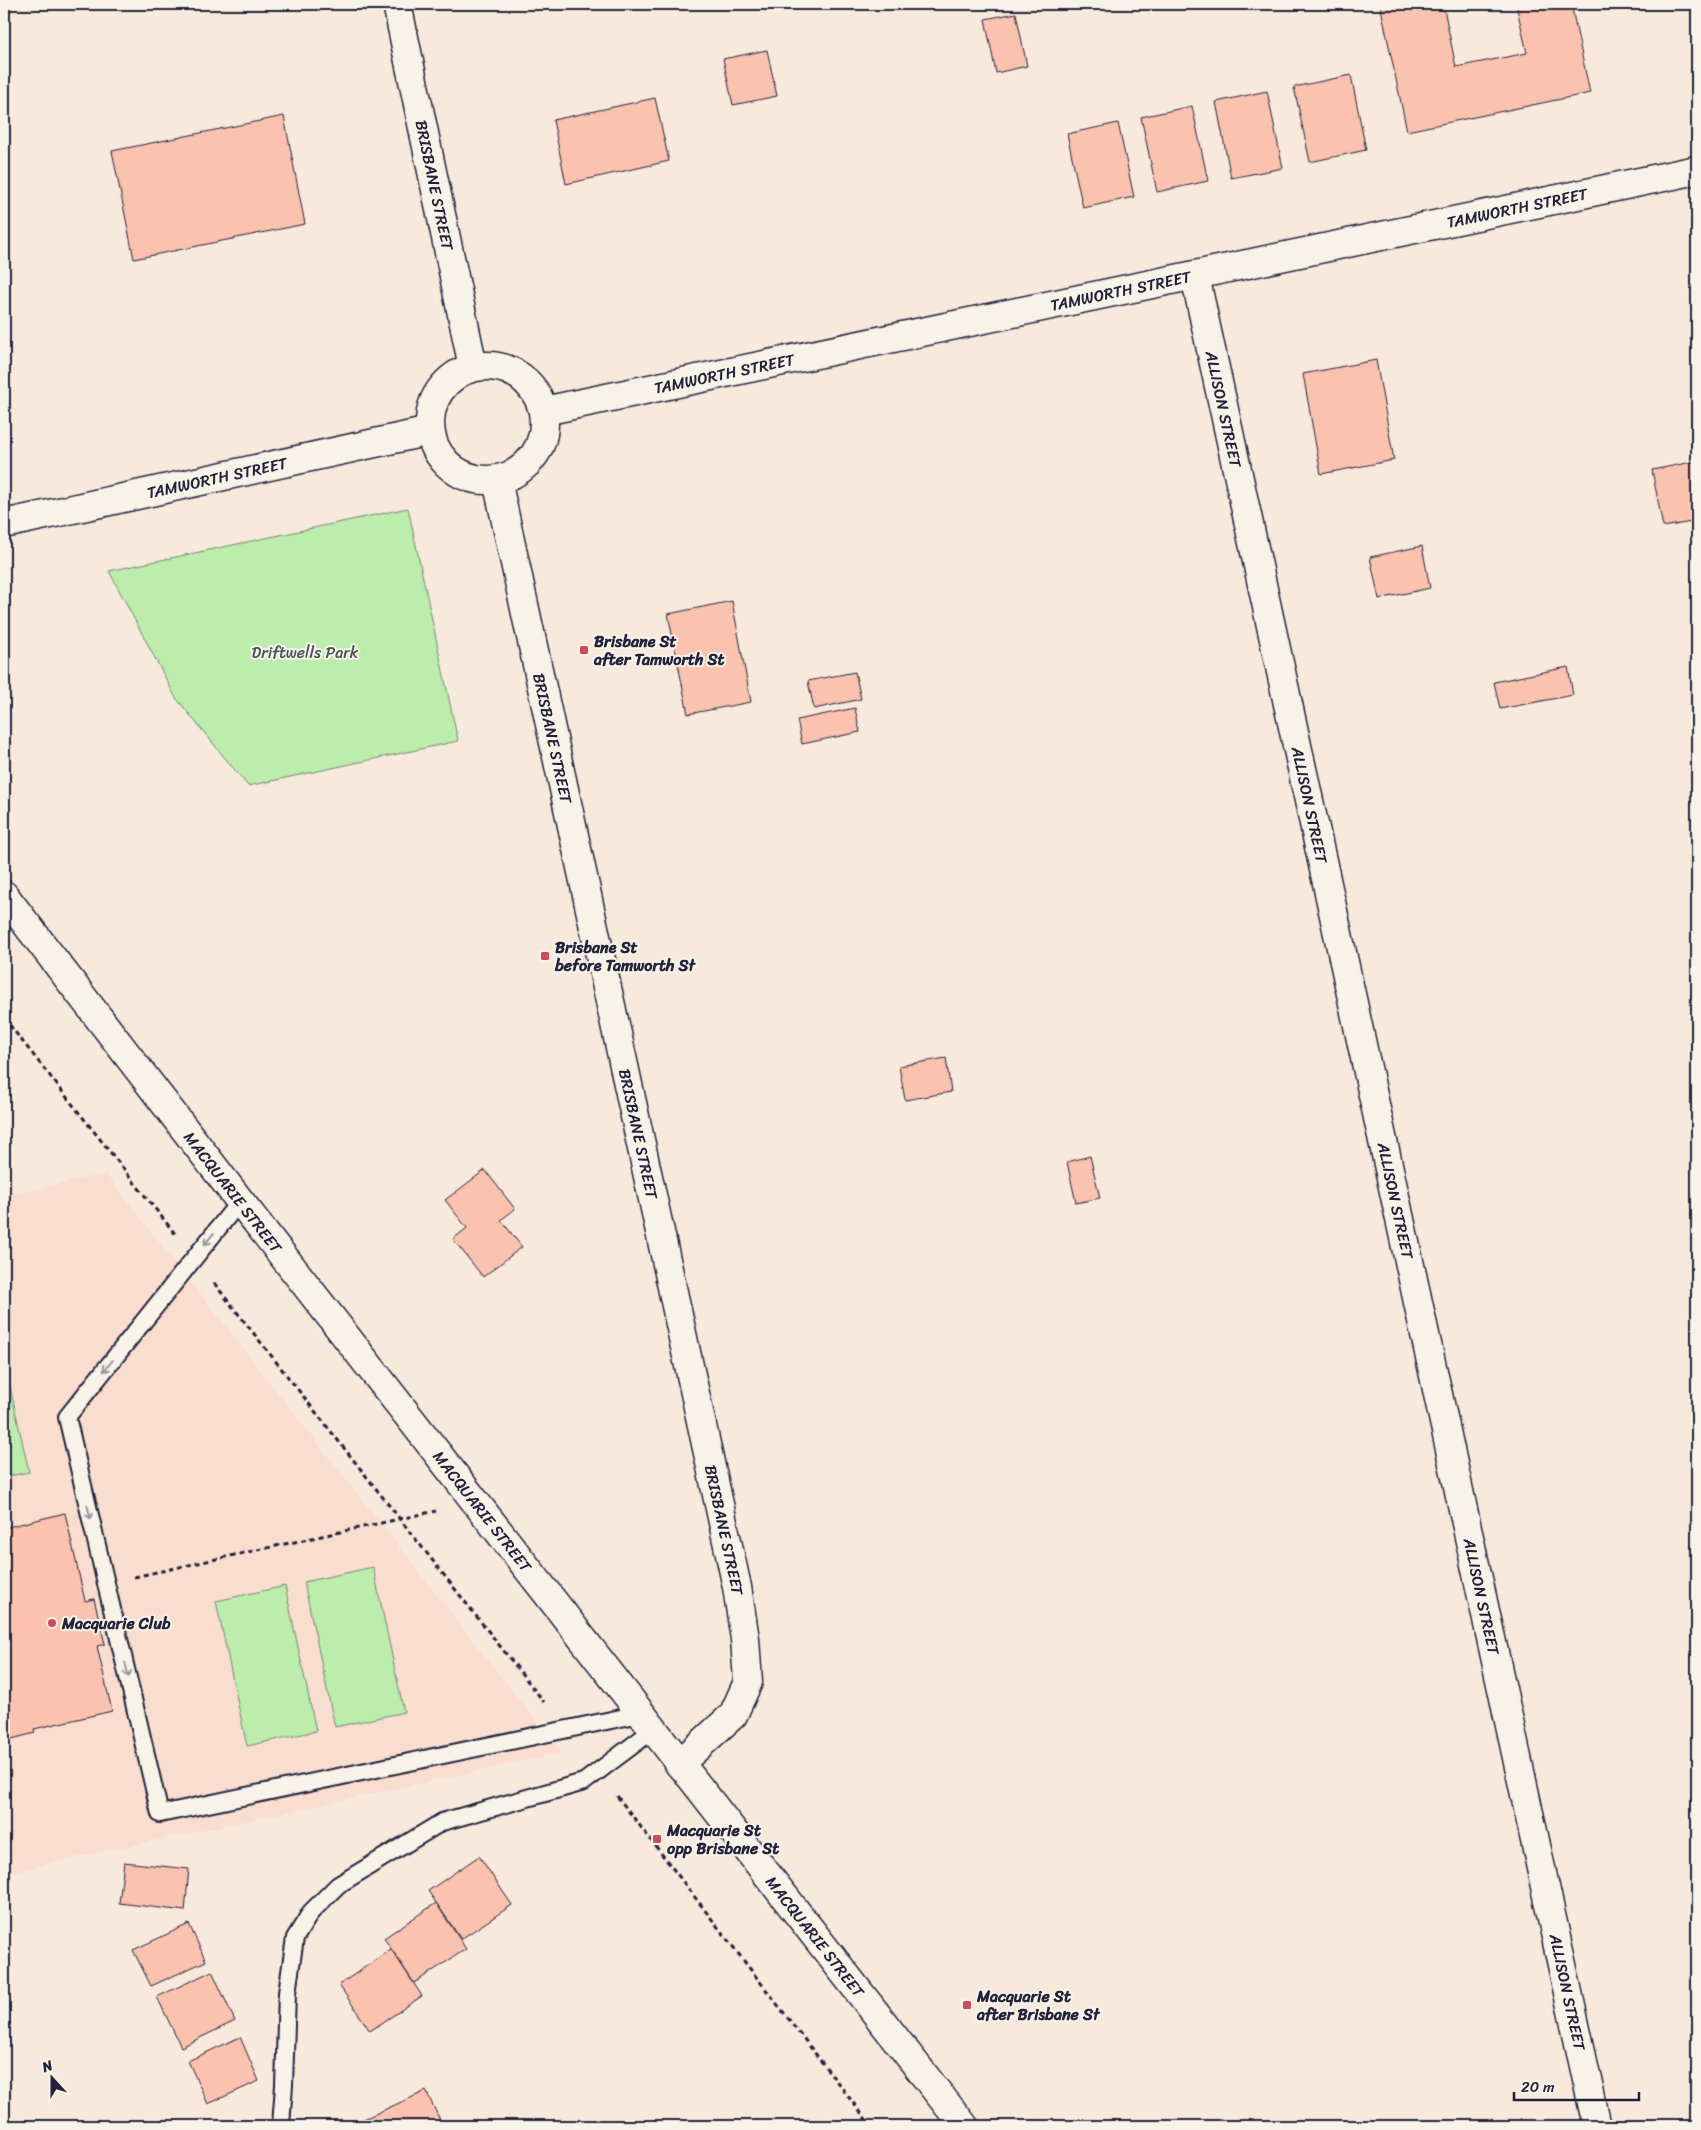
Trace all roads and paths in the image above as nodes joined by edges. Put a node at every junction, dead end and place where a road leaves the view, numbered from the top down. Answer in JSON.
{"nodes":[{"id":1,"x":398,"y":4,"type":"edge"},
{"id":2,"x":1697,"y":170,"type":"edge"},
{"id":3,"x":1195,"y":276,"type":"junction"},
{"id":4,"x":473,"y":367,"type":"junction"},
{"id":5,"x":544,"y":410,"type":"junction"},
{"id":6,"x":430,"y":430,"type":"junction"},
{"id":7,"x":497,"y":480,"type":"junction"},
{"id":8,"x":4,"y":524,"type":"edge"},
{"id":9,"x":4,"y":894,"type":"edge"},
{"id":10,"x":4,"y":1018,"type":"edge"},
{"id":11,"x":240,"y":1201,"type":"junction"},
{"id":12,"x":194,"y":1258,"type":"junction"},
{"id":13,"x":475,"y":1502,"type":"junction"},
{"id":14,"x":400,"y":1518,"type":"junction"},
{"id":15,"x":106,"y":1583,"type":"junction"},
{"id":16,"x":646,"y":1722,"type":"junction"},
{"id":17,"x":566,"y":1730,"type":"junction"},
{"id":18,"x":679,"y":1764,"type":"junction"},
{"id":19,"x":598,"y":1771,"type":"junction"},
{"id":20,"x":281,"y":2126,"type":"edge"},
{"id":21,"x":871,"y":2126,"type":"edge"},
{"id":22,"x":964,"y":2126,"type":"edge"},
{"id":23,"x":1597,"y":2126,"type":"edge"}],
"edges":[{"from":1,"to":4,"type":"street","name":"BRISBANE STREET"},
{"from":2,"to":3,"type":"street","name":"TAMWORTH STREET"},
{"from":3,"to":5,"type":"street","name":"TAMWORTH STREET"},
{"from":3,"to":23,"type":"street","name":"ALLISON STREET"},
{"from":4,"to":5,"type":"street"},
{"from":4,"to":6,"type":"street"},
{"from":5,"to":7,"type":"street"},
{"from":6,"to":7,"type":"street"},
{"from":6,"to":8,"type":"street","name":"TAMWORTH STREET"},
{"from":7,"to":18,"type":"street","name":"BRISBANE STREET"},
{"from":9,"to":11,"type":"street","name":"MACQUARIE STREET"},
{"from":10,"to":12,"type":"path"},
{"from":11,"to":12,"type":"lane","one_way":true},
{"from":11,"to":13,"type":"street","name":"MACQUARIE STREET"},
{"from":12,"to":14,"type":"path"},
{"from":12,"to":15,"type":"lane","one_way":true},
{"from":13,"to":14,"type":"path"},
{"from":13,"to":16,"type":"street","name":"MACQUARIE STREET"},
{"from":14,"to":15,"type":"path"},
{"from":14,"to":17,"type":"path"},
{"from":15,"to":17,"type":"lane","one_way":true},
{"from":16,"to":17,"type":"lane"},
{"from":16,"to":18,"type":"street","name":"MACQUARIE STREET"},
{"from":16,"to":19,"type":"lane"},
{"from":18,"to":22,"type":"street","name":"MACQUARIE STREET"},
{"from":19,"to":20,"type":"lane"},
{"from":19,"to":21,"type":"path"}]}
